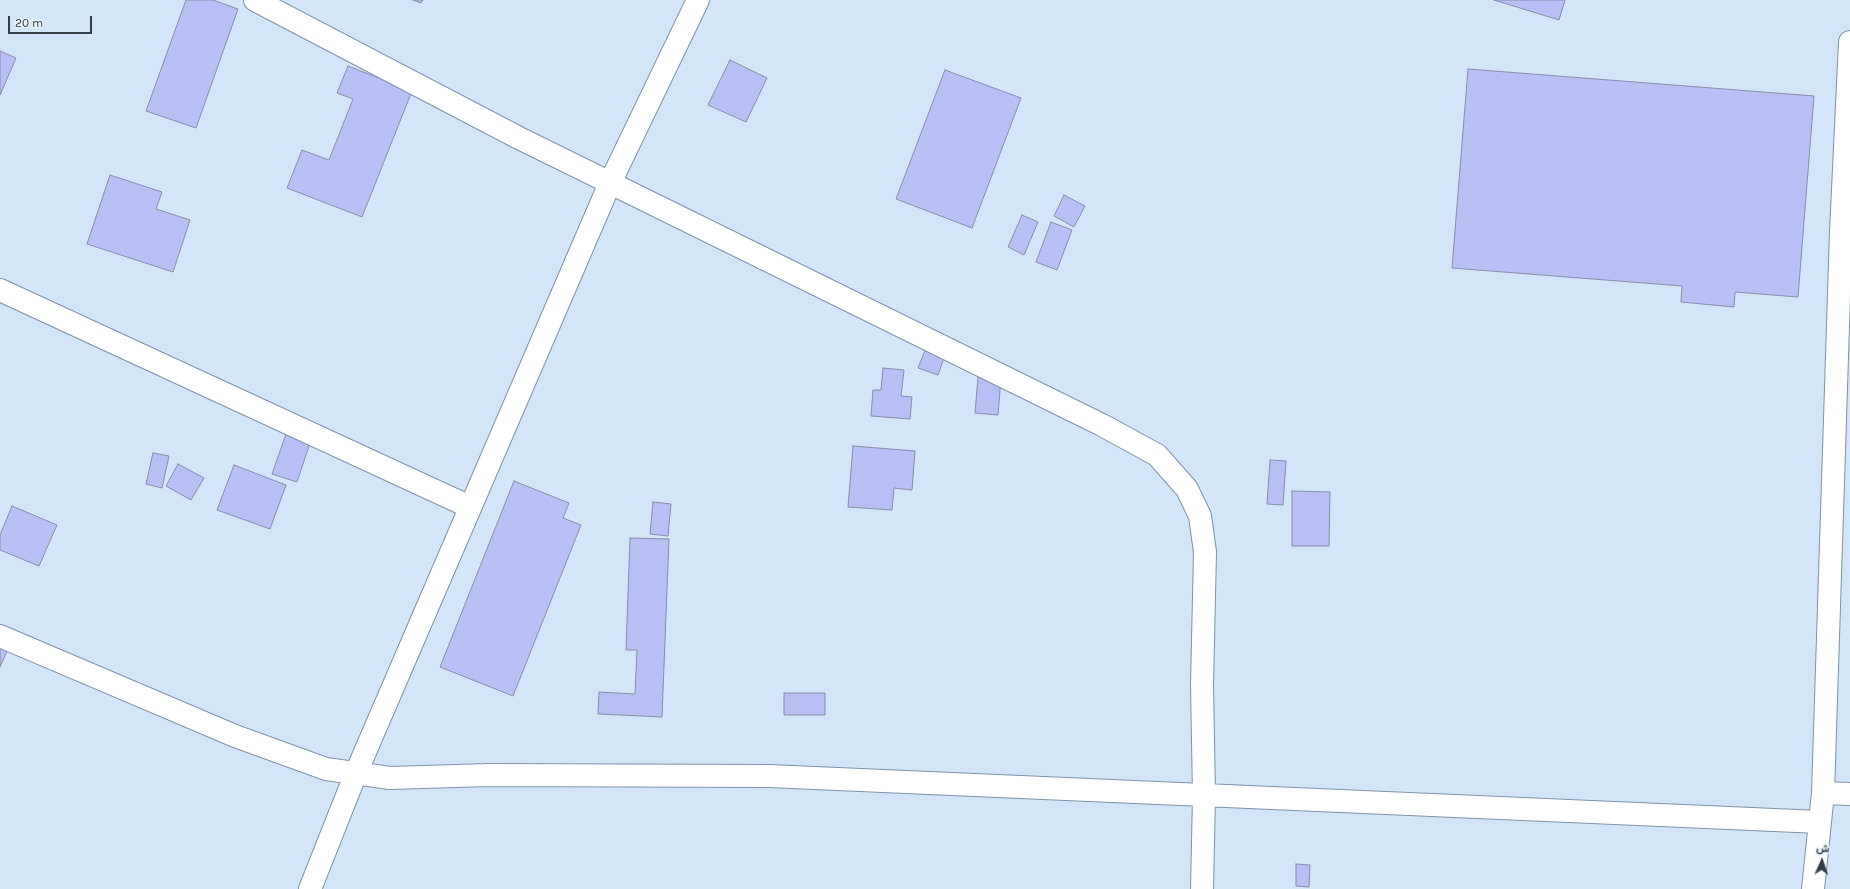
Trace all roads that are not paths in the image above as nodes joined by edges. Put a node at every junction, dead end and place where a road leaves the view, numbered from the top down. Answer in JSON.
{"nodes":[{"id":1,"x":255,"y":0,"type":"edge"},
{"id":2,"x":698,"y":0,"type":"edge"},
{"id":3,"x":1850,"y":42,"type":"edge"},
{"id":4,"x":610,"y":183,"type":"junction"},
{"id":5,"x":1845,"y":232,"type":"edge"},
{"id":6,"x":0,"y":290,"type":"edge"},
{"id":7,"x":470,"y":507,"type":"junction"},
{"id":8,"x":0,"y":636,"type":"edge"},
{"id":9,"x":356,"y":773,"type":"junction"},
{"id":10,"x":1823,"y":793,"type":"junction"},
{"id":11,"x":1850,"y":794,"type":"edge"},
{"id":12,"x":1204,"y":796,"type":"junction"},
{"id":13,"x":1820,"y":822,"type":"junction"},
{"id":14,"x":310,"y":889,"type":"edge"},
{"id":15,"x":1202,"y":889,"type":"edge"},
{"id":16,"x":1813,"y":889,"type":"edge"}],
"edges":[{"from":1,"to":4,"type":"street"},
{"from":2,"to":4,"type":"street"},
{"from":3,"to":5,"type":"street"},
{"from":4,"to":7,"type":"street"},
{"from":4,"to":12,"type":"street"},
{"from":5,"to":10,"type":"street"},
{"from":6,"to":7,"type":"street"},
{"from":7,"to":9,"type":"street"},
{"from":8,"to":9,"type":"street"},
{"from":9,"to":12,"type":"street"},
{"from":9,"to":14,"type":"street"},
{"from":10,"to":11,"type":"street"},
{"from":10,"to":13,"type":"street"},
{"from":12,"to":13,"type":"street"},
{"from":12,"to":15,"type":"street"},
{"from":13,"to":16,"type":"street"}]}
